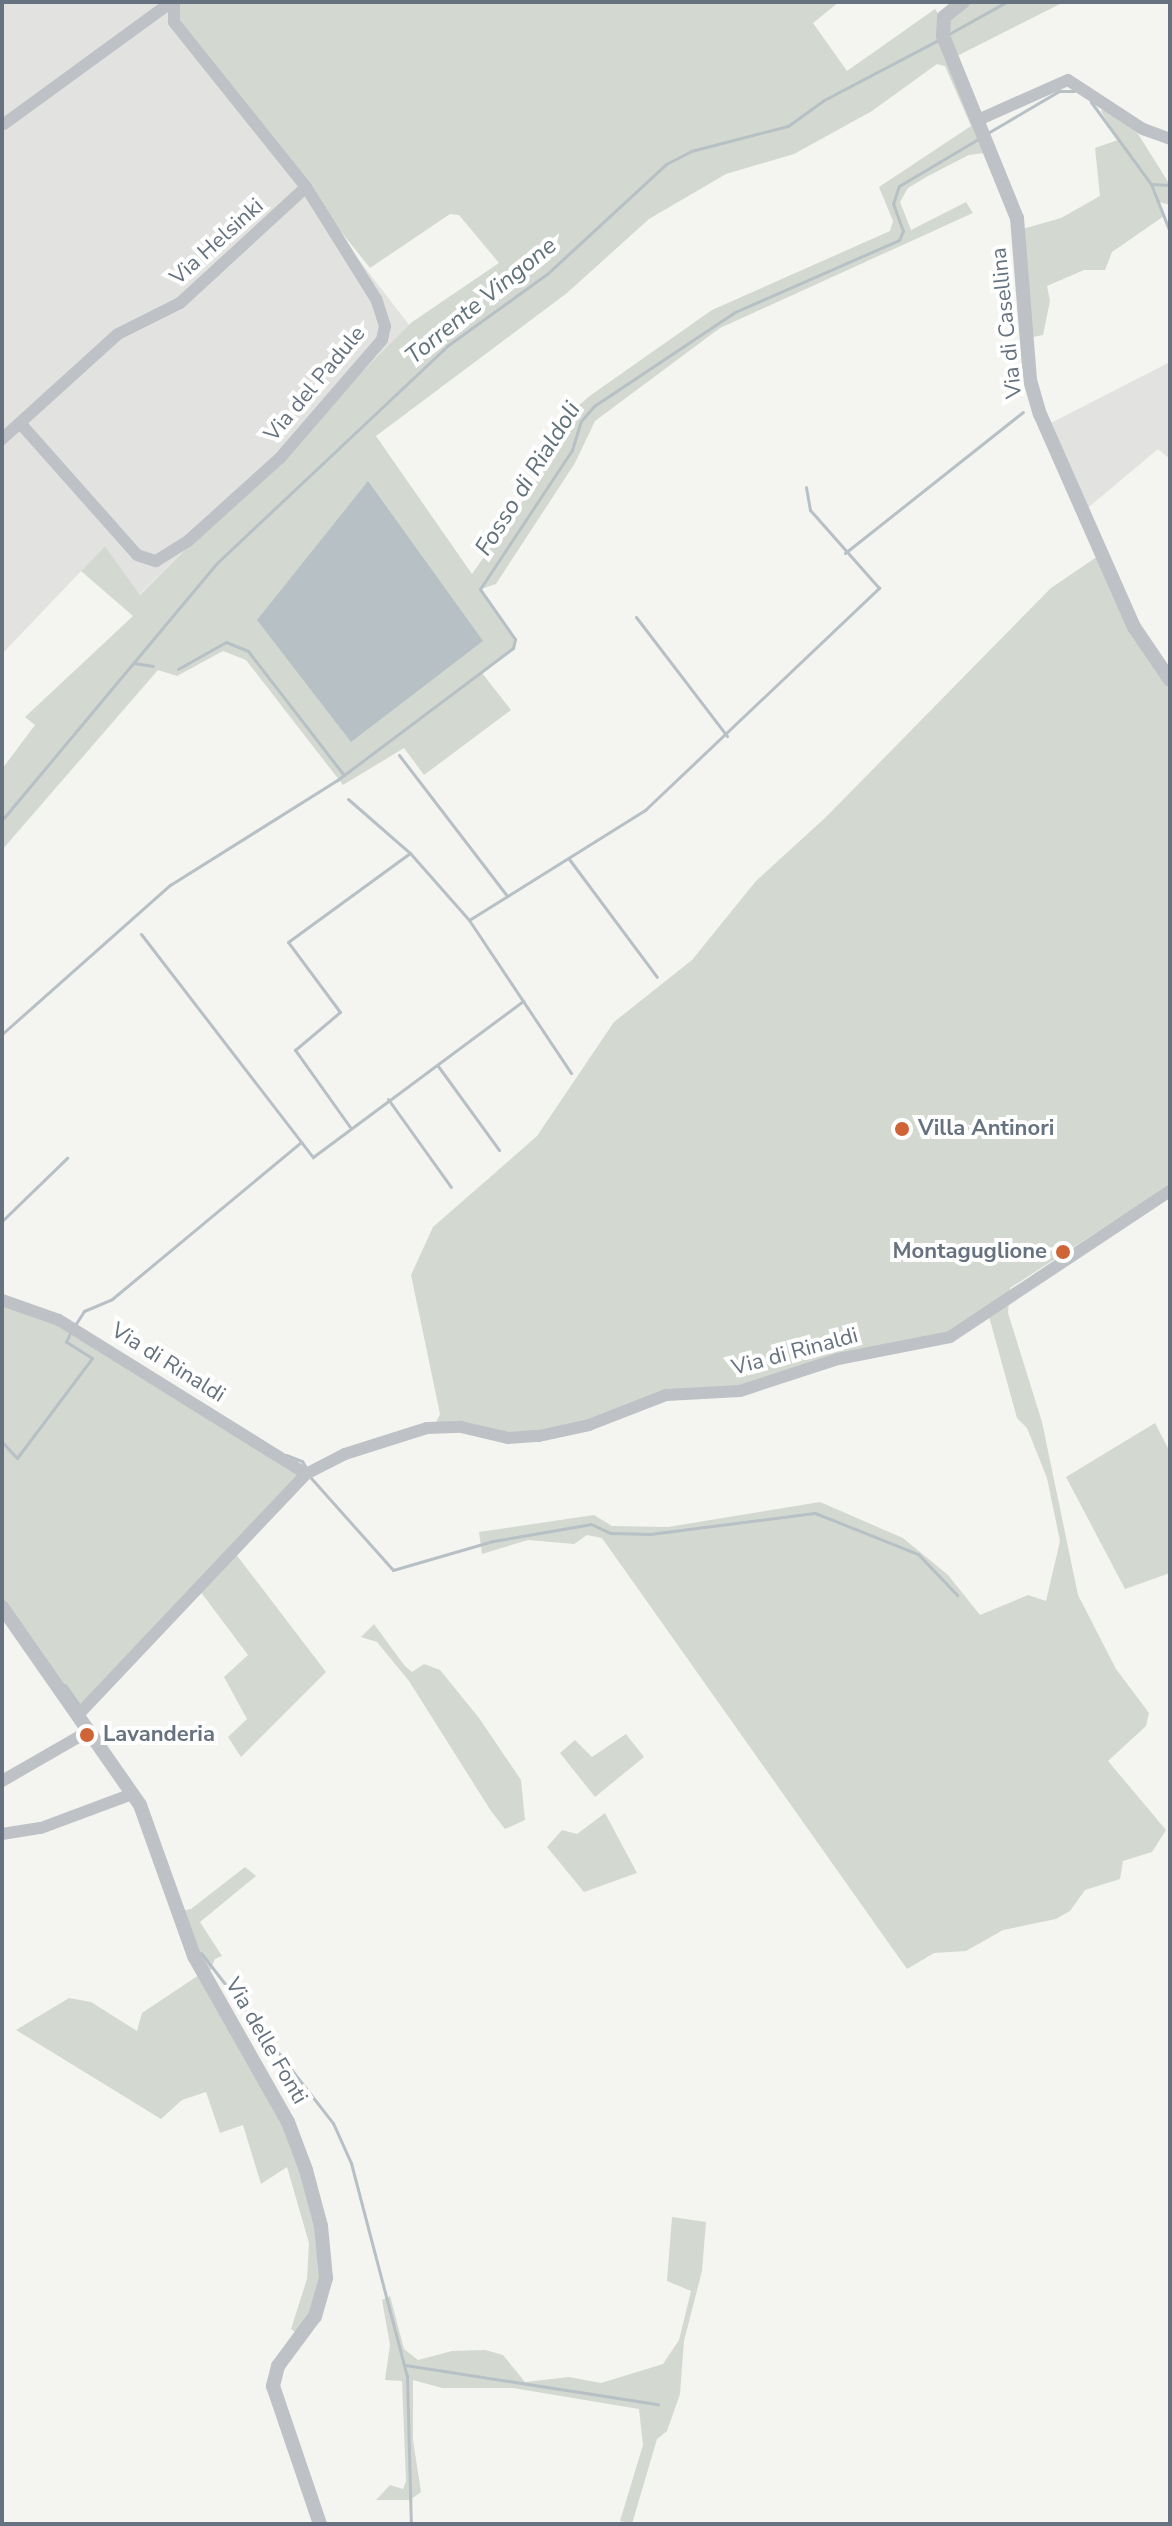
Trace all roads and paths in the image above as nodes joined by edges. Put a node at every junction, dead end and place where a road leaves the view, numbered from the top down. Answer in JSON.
{"nodes":[{"id":1,"x":963,"y":2,"type":"edge"},
{"id":2,"x":176,"y":3,"type":"edge"},
{"id":3,"x":979,"y":123,"type":"junction"},
{"id":4,"x":4,"y":124,"type":"dead end"},
{"id":5,"x":1170,"y":139,"type":"edge"},
{"id":6,"x":306,"y":187,"type":"junction"},
{"id":7,"x":20,"y":423,"type":"junction"},
{"id":8,"x":2,"y":439,"type":"edge"},
{"id":9,"x":1170,"y":680,"type":"edge"},
{"id":10,"x":1170,"y":1191,"type":"edge"},
{"id":11,"x":2,"y":1300,"type":"edge"},
{"id":12,"x":306,"y":1474,"type":"junction"},
{"id":13,"x":2,"y":1607,"type":"edge"},
{"id":14,"x":78,"y":1715,"type":"junction"},
{"id":15,"x":89,"y":1731,"type":"junction"},
{"id":16,"x":2,"y":1781,"type":"edge"},
{"id":17,"x":132,"y":1794,"type":"junction"},
{"id":18,"x":2,"y":1834,"type":"edge"},
{"id":19,"x":320,"y":2524,"type":"edge"}],
"edges":[{"from":1,"to":3,"type":"street","name":"Via di Casellina"},
{"from":2,"to":4,"type":"street"},
{"from":2,"to":6,"type":"street","name":"Via del Padule"},
{"from":3,"to":5,"type":"street"},
{"from":3,"to":9,"type":"street","name":"Via di Casellina"},
{"from":6,"to":7,"type":"street","name":"Via Helsinki"},
{"from":6,"to":7,"type":"street","name":"Via del Padule"},
{"from":7,"to":8,"type":"street","name":"Via Helsinki"},
{"from":10,"to":12,"type":"street","name":"Via di Rinaldi"},
{"from":11,"to":12,"type":"street","name":"Via di Rinaldi"},
{"from":12,"to":14,"type":"street","name":"Via di Rinaldi"},
{"from":13,"to":14,"type":"street","name":"Via delle Fonti"},
{"from":14,"to":15,"type":"street","name":"Via delle Fonti"},
{"from":15,"to":16,"type":"street"},
{"from":15,"to":17,"type":"street","name":"Via delle Fonti"},
{"from":17,"to":18,"type":"street"},
{"from":17,"to":19,"type":"street","name":"Via delle Fonti"}]}
